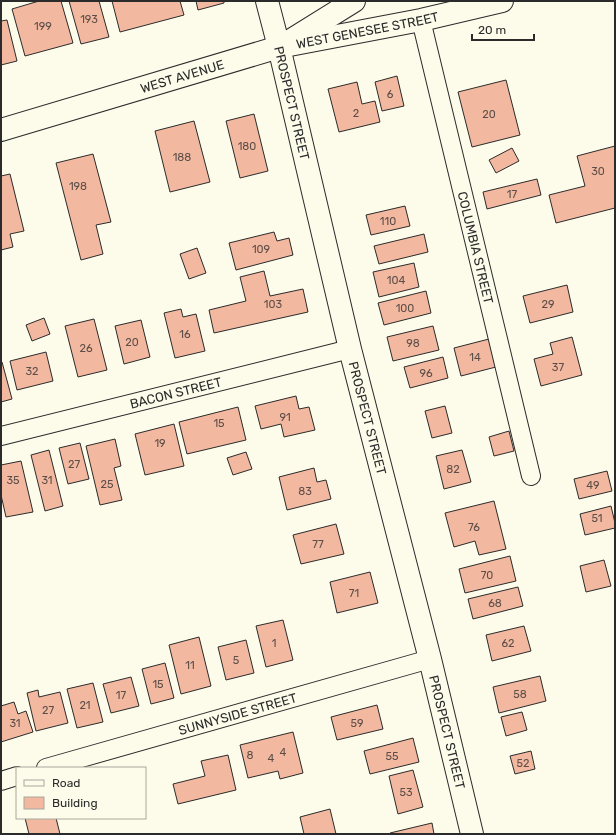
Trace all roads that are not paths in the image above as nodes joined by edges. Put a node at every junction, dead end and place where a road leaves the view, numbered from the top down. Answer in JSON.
{"nodes":[{"id":1,"x":267,"y":1,"type":"edge"},
{"id":2,"x":354,"y":1,"type":"edge"},
{"id":3,"x":502,"y":1,"type":"edge"},
{"id":4,"x":421,"y":20,"type":"junction"},
{"id":5,"x":279,"y":47,"type":"junction"},
{"id":6,"x":1,"y":130,"type":"edge"},
{"id":7,"x":350,"y":349,"type":"junction"},
{"id":8,"x":1,"y":436,"type":"edge"},
{"id":9,"x":531,"y":476,"type":"dead end"},
{"id":10,"x":430,"y":659,"type":"junction"},
{"id":11,"x":50,"y":767,"type":"edge"},
{"id":12,"x":16,"y":776,"type":"edge"},
{"id":13,"x":1,"y":781,"type":"edge"},
{"id":14,"x":472,"y":834,"type":"edge"}],
"edges":[{"from":1,"to":5,"type":"main road","name":"PROSPECT STREET"},
{"from":2,"to":5,"type":"main road","name":"WEST AVENUE"},
{"from":3,"to":4,"type":"main road","name":"WEST GENESEE STREET"},
{"from":4,"to":5,"type":"main road","name":"WEST GENESEE STREET"},
{"from":4,"to":9,"type":"street","name":"COLUMBIA STREET"},
{"from":5,"to":6,"type":"main road","name":"WEST AVENUE"},
{"from":5,"to":7,"type":"main road","name":"PROSPECT STREET"},
{"from":7,"to":8,"type":"street","name":"BACON STREET"},
{"from":7,"to":10,"type":"main road","name":"PROSPECT STREET"},
{"from":10,"to":11,"type":"street","name":"SUNNYSIDE STREET"},
{"from":10,"to":14,"type":"main road","name":"PROSPECT STREET"},
{"from":12,"to":13,"type":"street"}]}
